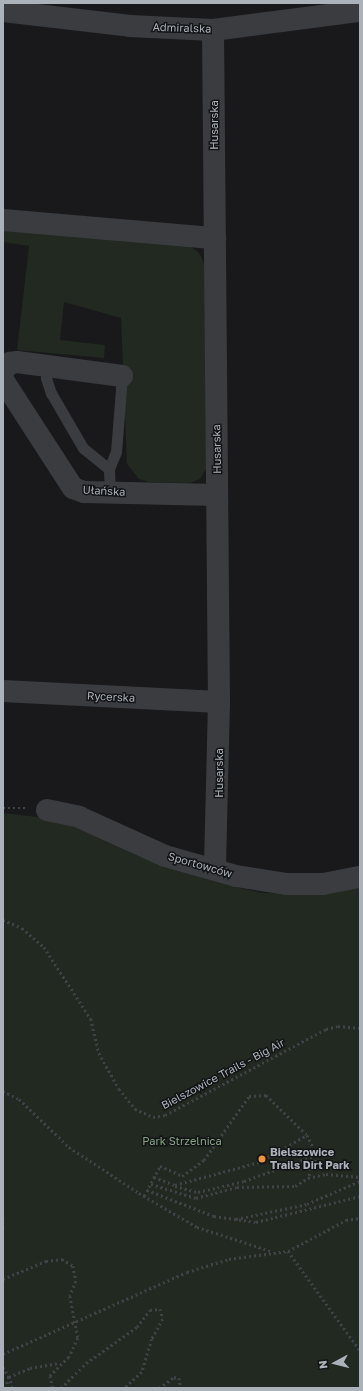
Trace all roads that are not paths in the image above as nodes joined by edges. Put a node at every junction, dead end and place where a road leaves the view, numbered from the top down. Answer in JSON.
{"nodes":[{"id":1,"x":3,"y":11,"type":"edge"},
{"id":2,"x":360,"y":11,"type":"edge"},
{"id":3,"x":213,"y":30,"type":"junction"},
{"id":4,"x":3,"y":220,"type":"edge"},
{"id":5,"x":215,"y":238,"type":"junction"},
{"id":6,"x":47,"y":366,"type":"junction"},
{"id":7,"x":3,"y":371,"type":"edge"},
{"id":8,"x":122,"y":376,"type":"joint"},
{"id":9,"x":3,"y":380,"type":"edge"},
{"id":10,"x":109,"y":469,"type":"junction"},
{"id":11,"x":110,"y":492,"type":"junction"},
{"id":12,"x":217,"y":495,"type":"junction"},
{"id":13,"x":3,"y":691,"type":"edge"},
{"id":14,"x":219,"y":702,"type":"junction"},
{"id":15,"x":47,"y":810,"type":"dead end"},
{"id":16,"x":215,"y":869,"type":"junction"},
{"id":17,"x":360,"y":877,"type":"edge"}],
"edges":[{"from":1,"to":3,"type":"street","name":"Admiralska"},
{"from":2,"to":3,"type":"street","name":"Admiralska"},
{"from":3,"to":5,"type":"street","name":"Husarska"},
{"from":4,"to":5,"type":"street"},
{"from":5,"to":12,"type":"street","name":"Husarska"},
{"from":6,"to":7,"type":"street"},
{"from":6,"to":8,"type":"street"},
{"from":6,"to":10,"type":"lane"},
{"from":8,"to":10,"type":"lane"},
{"from":9,"to":11,"type":"street","name":"Ułańska"},
{"from":10,"to":11,"type":"lane"},
{"from":11,"to":12,"type":"street","name":"Ułańska"},
{"from":12,"to":14,"type":"street","name":"Husarska"},
{"from":13,"to":14,"type":"street","name":"Rycerska"},
{"from":14,"to":16,"type":"street","name":"Husarska"},
{"from":15,"to":16,"type":"street","name":"Sportowców"},
{"from":16,"to":17,"type":"street","name":"Sportowców"}]}
